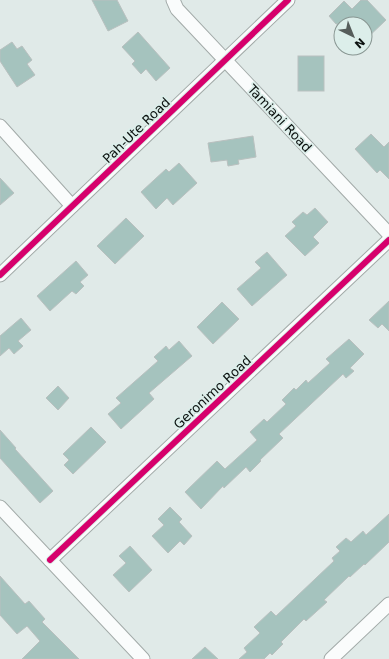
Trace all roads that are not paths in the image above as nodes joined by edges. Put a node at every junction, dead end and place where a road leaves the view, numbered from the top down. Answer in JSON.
{"nodes":[{"id":1,"x":173,"y":0,"type":"edge"},
{"id":2,"x":288,"y":0,"type":"edge"},
{"id":3,"x":226,"y":59,"type":"junction"},
{"id":4,"x":0,"y":126,"type":"edge"},
{"id":5,"x":72,"y":206,"type":"junction"},
{"id":6,"x":389,"y":234,"type":"edge"},
{"id":7,"x":389,"y":240,"type":"edge"},
{"id":8,"x":0,"y":275,"type":"edge"},
{"id":9,"x":0,"y":507,"type":"edge"},
{"id":10,"x":50,"y":560,"type":"junction"},
{"id":11,"x":389,"y":604,"type":"edge"},
{"id":12,"x":143,"y":659,"type":"edge"},
{"id":13,"x":331,"y":659,"type":"edge"}],
"edges":[{"from":1,"to":3,"type":"street","name":"Tamiani Road"},
{"from":2,"to":3,"type":"street","name":"Pah-Ute Road"},
{"from":3,"to":5,"type":"street","name":"Pah-Ute Road"},
{"from":3,"to":6,"type":"street","name":"Tamiani Road"},
{"from":4,"to":5,"type":"street"},
{"from":5,"to":8,"type":"street","name":"Pah-Ute Road"},
{"from":7,"to":10,"type":"street","name":"Geronimo Road"},
{"from":9,"to":10,"type":"street"},
{"from":10,"to":12,"type":"street"},
{"from":11,"to":13,"type":"street"}]}
